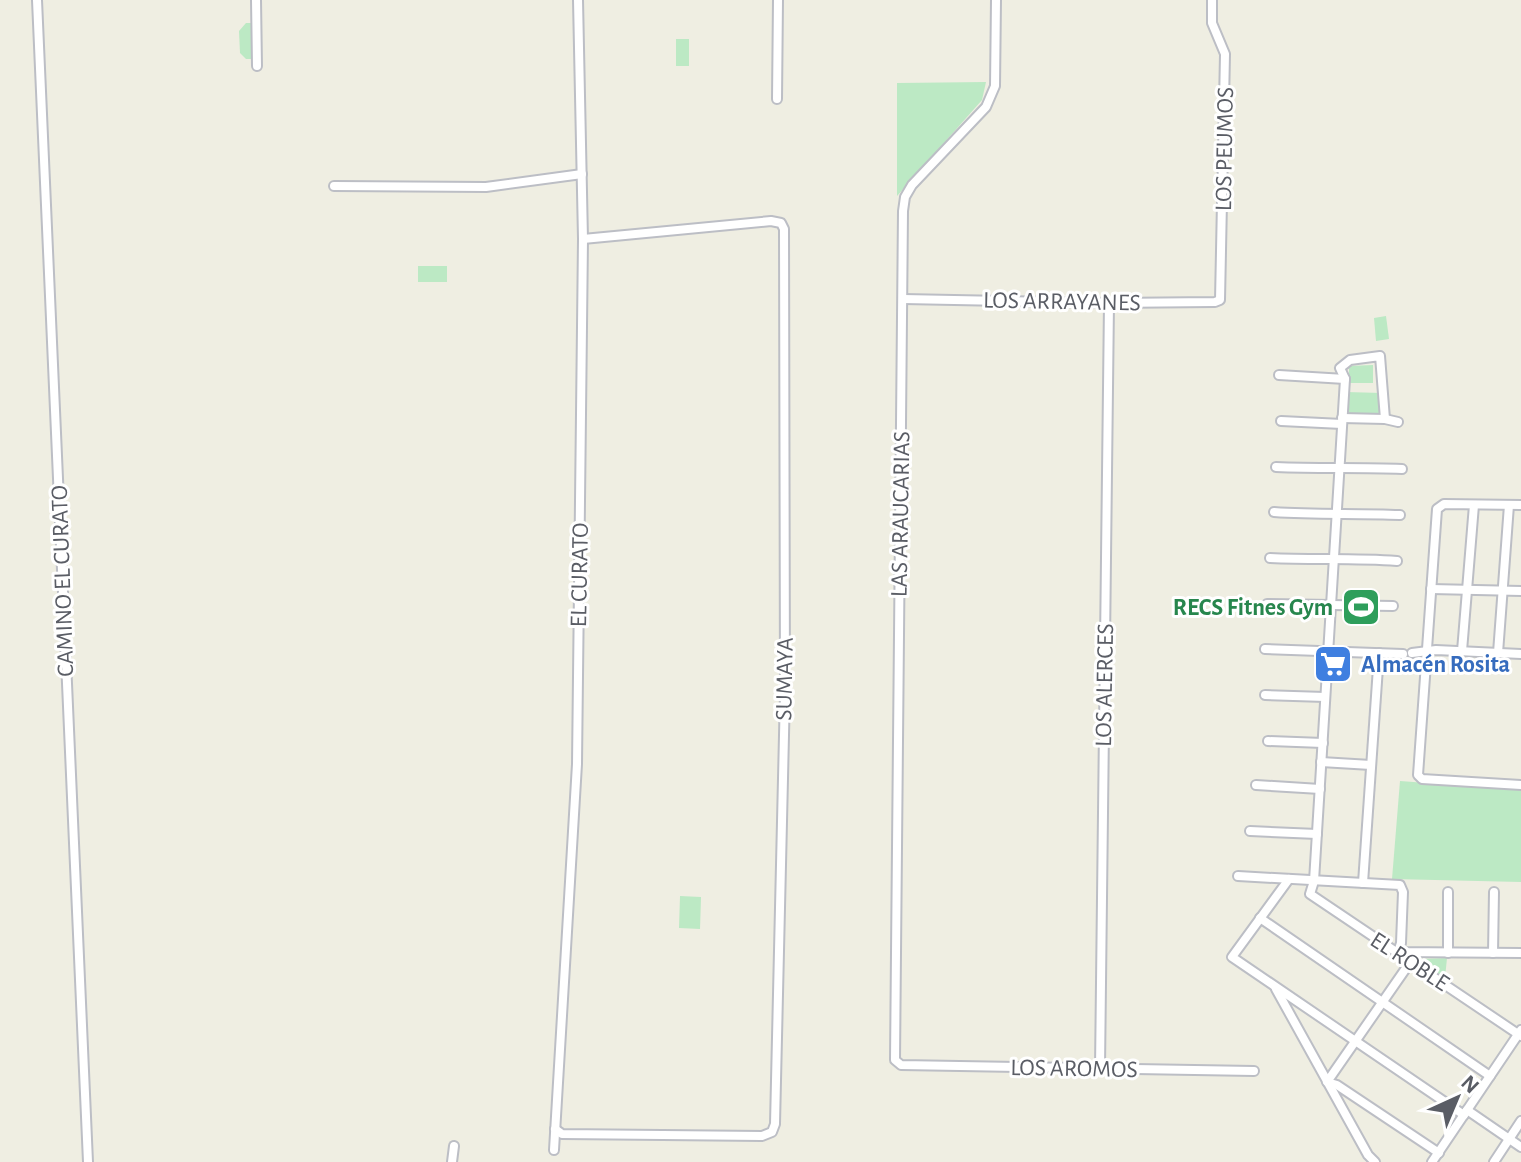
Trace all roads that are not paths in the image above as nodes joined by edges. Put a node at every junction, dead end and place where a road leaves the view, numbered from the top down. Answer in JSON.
{"nodes":[{"id":1,"x":37,"y":0,"type":"edge"},
{"id":2,"x":256,"y":0,"type":"edge"},
{"id":3,"x":578,"y":0,"type":"edge"},
{"id":4,"x":778,"y":0,"type":"edge"},
{"id":5,"x":996,"y":0,"type":"edge"},
{"id":6,"x":1212,"y":0,"type":"edge"},
{"id":7,"x":257,"y":66,"type":"dead end"},
{"id":8,"x":777,"y":99,"type":"dead end"},
{"id":9,"x":582,"y":174,"type":"junction"},
{"id":10,"x":334,"y":186,"type":"dead end"},
{"id":11,"x":583,"y":239,"type":"junction"},
{"id":12,"x":903,"y":299,"type":"junction"},
{"id":13,"x":1220,"y":300,"type":"joint"},
{"id":14,"x":1109,"y":303,"type":"junction"},
{"id":15,"x":1279,"y":375,"type":"dead end"},
{"id":16,"x":1345,"y":379,"type":"junction"},
{"id":17,"x":1385,"y":419,"type":"junction"},
{"id":18,"x":1281,"y":421,"type":"dead end"},
{"id":19,"x":1342,"y":421,"type":"junction"},
{"id":20,"x":1398,"y":422,"type":"dead end"},
{"id":21,"x":1276,"y":467,"type":"dead end"},
{"id":22,"x":1339,"y":468,"type":"junction"},
{"id":23,"x":1402,"y":469,"type":"dead end"},
{"id":24,"x":1474,"y":505,"type":"junction"},
{"id":25,"x":1509,"y":505,"type":"junction"},
{"id":26,"x":1521,"y":505,"type":"edge"},
{"id":27,"x":1274,"y":512,"type":"dead end"},
{"id":28,"x":1337,"y":514,"type":"junction"},
{"id":29,"x":1400,"y":515,"type":"dead end"},
{"id":30,"x":1270,"y":558,"type":"dead end"},
{"id":31,"x":1334,"y":559,"type":"junction"},
{"id":32,"x":1397,"y":561,"type":"dead end"},
{"id":33,"x":1431,"y":589,"type":"junction"},
{"id":34,"x":1467,"y":590,"type":"junction"},
{"id":35,"x":1502,"y":590,"type":"junction"},
{"id":36,"x":1521,"y":591,"type":"edge"},
{"id":37,"x":1267,"y":604,"type":"dead end"},
{"id":38,"x":1331,"y":605,"type":"junction"},
{"id":39,"x":1393,"y":606,"type":"dead end"},
{"id":40,"x":1265,"y":649,"type":"dead end"},
{"id":41,"x":1427,"y":650,"type":"junction"},
{"id":42,"x":1328,"y":651,"type":"junction"},
{"id":43,"x":1462,"y":651,"type":"junction"},
{"id":44,"x":1379,"y":653,"type":"junction"},
{"id":45,"x":1498,"y":653,"type":"junction"},
{"id":46,"x":1521,"y":654,"type":"edge"},
{"id":47,"x":1265,"y":695,"type":"dead end"},
{"id":48,"x":1325,"y":697,"type":"junction"},
{"id":49,"x":1268,"y":741,"type":"dead end"},
{"id":50,"x":1323,"y":743,"type":"junction"},
{"id":51,"x":1321,"y":762,"type":"junction"},
{"id":52,"x":1371,"y":765,"type":"junction"},
{"id":53,"x":1256,"y":785,"type":"dead end"},
{"id":54,"x":1521,"y":785,"type":"edge"},
{"id":55,"x":1320,"y":789,"type":"junction"},
{"id":56,"x":1250,"y":831,"type":"dead end"},
{"id":57,"x":1317,"y":834,"type":"junction"},
{"id":58,"x":1238,"y":876,"type":"dead end"},
{"id":59,"x":1289,"y":879,"type":"junction"},
{"id":60,"x":1314,"y":881,"type":"junction"},
{"id":61,"x":1363,"y":883,"type":"junction"},
{"id":62,"x":1448,"y":892,"type":"dead end"},
{"id":63,"x":1494,"y":892,"type":"dead end"},
{"id":64,"x":1260,"y":918,"type":"junction"},
{"id":65,"x":1398,"y":952,"type":"junction"},
{"id":66,"x":1448,"y":953,"type":"junction"},
{"id":67,"x":1493,"y":953,"type":"junction"},
{"id":68,"x":1521,"y":953,"type":"edge"},
{"id":69,"x":1411,"y":961,"type":"junction"},
{"id":70,"x":1274,"y":985,"type":"junction"},
{"id":71,"x":1383,"y":1002,"type":"junction"},
{"id":72,"x":1520,"y":1033,"type":"edge"},
{"id":73,"x":1357,"y":1041,"type":"junction"},
{"id":74,"x":896,"y":1062,"type":"joint"},
{"id":75,"x":1100,"y":1068,"type":"junction"},
{"id":76,"x":1254,"y":1071,"type":"dead end"},
{"id":77,"x":1490,"y":1076,"type":"junction"},
{"id":78,"x":1327,"y":1082,"type":"junction"},
{"id":79,"x":1466,"y":1112,"type":"junction"},
{"id":80,"x":1521,"y":1121,"type":"edge"},
{"id":81,"x":555,"y":1129,"type":"junction"},
{"id":82,"x":1509,"y":1139,"type":"junction"},
{"id":83,"x":454,"y":1146,"type":"dead end"},
{"id":84,"x":1521,"y":1147,"type":"edge"},
{"id":85,"x":554,"y":1150,"type":"dead end"},
{"id":86,"x":1439,"y":1153,"type":"junction"},
{"id":87,"x":88,"y":1162,"type":"edge"},
{"id":88,"x":452,"y":1162,"type":"edge"},
{"id":89,"x":1375,"y":1162,"type":"edge"},
{"id":90,"x":1432,"y":1162,"type":"edge"},
{"id":91,"x":1494,"y":1162,"type":"edge"}],
"edges":[{"from":1,"to":87,"type":"street","name":"CAMINO EL CURATO"},
{"from":2,"to":7,"type":"street"},
{"from":3,"to":9,"type":"street","name":"EL CURATO"},
{"from":4,"to":8,"type":"street"},
{"from":5,"to":12,"type":"street","name":"LAS ARAUCARIAS"},
{"from":6,"to":13,"type":"street","name":"LOS PEUMOS"},
{"from":9,"to":10,"type":"street"},
{"from":9,"to":11,"type":"street","name":"EL CURATO"},
{"from":11,"to":81,"type":"street","name":"EL CURATO"},
{"from":11,"to":81,"type":"street","name":"SUMAYA"},
{"from":12,"to":14,"type":"street","name":"LOS ARRAYANES"},
{"from":12,"to":74,"type":"street","name":"LAS ARAUCARIAS"},
{"from":13,"to":14,"type":"street","name":"LOS ARRAYANES"},
{"from":14,"to":75,"type":"street","name":"LOS ALERCES"},
{"from":15,"to":16,"type":"street"},
{"from":16,"to":17,"type":"street"},
{"from":16,"to":19,"type":"street"},
{"from":17,"to":19,"type":"street"},
{"from":17,"to":20,"type":"street"},
{"from":18,"to":19,"type":"street"},
{"from":19,"to":22,"type":"street"},
{"from":21,"to":22,"type":"street"},
{"from":22,"to":23,"type":"street"},
{"from":22,"to":28,"type":"street"},
{"from":24,"to":25,"type":"street"},
{"from":24,"to":33,"type":"street"},
{"from":24,"to":34,"type":"street"},
{"from":25,"to":26,"type":"street"},
{"from":25,"to":35,"type":"street"},
{"from":27,"to":28,"type":"street"},
{"from":28,"to":29,"type":"street"},
{"from":28,"to":31,"type":"street"},
{"from":30,"to":31,"type":"street"},
{"from":31,"to":32,"type":"street"},
{"from":31,"to":38,"type":"street"},
{"from":33,"to":34,"type":"street"},
{"from":33,"to":41,"type":"street"},
{"from":34,"to":35,"type":"street"},
{"from":34,"to":43,"type":"street"},
{"from":35,"to":36,"type":"street"},
{"from":35,"to":45,"type":"street"},
{"from":37,"to":38,"type":"street"},
{"from":38,"to":39,"type":"street"},
{"from":38,"to":42,"type":"street"},
{"from":40,"to":42,"type":"street"},
{"from":41,"to":43,"type":"street"},
{"from":41,"to":44,"type":"street"},
{"from":41,"to":54,"type":"street"},
{"from":42,"to":44,"type":"street"},
{"from":42,"to":48,"type":"street"},
{"from":43,"to":45,"type":"street"},
{"from":44,"to":52,"type":"street"},
{"from":45,"to":46,"type":"street"},
{"from":47,"to":48,"type":"street"},
{"from":48,"to":50,"type":"street"},
{"from":49,"to":50,"type":"street"},
{"from":50,"to":51,"type":"street"},
{"from":51,"to":52,"type":"street"},
{"from":51,"to":55,"type":"street"},
{"from":52,"to":61,"type":"street"},
{"from":53,"to":55,"type":"street"},
{"from":55,"to":57,"type":"street"},
{"from":56,"to":57,"type":"street"},
{"from":57,"to":60,"type":"street"},
{"from":58,"to":59,"type":"street"},
{"from":59,"to":60,"type":"street"},
{"from":59,"to":64,"type":"street"},
{"from":60,"to":61,"type":"street"},
{"from":60,"to":65,"type":"street","name":"EL ROBLE"},
{"from":61,"to":65,"type":"street"},
{"from":62,"to":66,"type":"street"},
{"from":63,"to":67,"type":"street"},
{"from":64,"to":70,"type":"street"},
{"from":64,"to":71,"type":"street"},
{"from":65,"to":66,"type":"street"},
{"from":65,"to":69,"type":"street","name":"EL ROBLE"},
{"from":66,"to":67,"type":"street"},
{"from":67,"to":68,"type":"street"},
{"from":69,"to":71,"type":"street"},
{"from":69,"to":72,"type":"street","name":"EL ROBLE"},
{"from":70,"to":73,"type":"street"},
{"from":70,"to":78,"type":"street"},
{"from":71,"to":73,"type":"street"},
{"from":71,"to":77,"type":"street"},
{"from":72,"to":77,"type":"street"},
{"from":73,"to":78,"type":"street"},
{"from":73,"to":79,"type":"street"},
{"from":74,"to":75,"type":"street","name":"LOS AROMOS"},
{"from":75,"to":76,"type":"street","name":"LOS AROMOS"},
{"from":77,"to":79,"type":"street"},
{"from":78,"to":86,"type":"street"},
{"from":78,"to":89,"type":"street"},
{"from":79,"to":82,"type":"street"},
{"from":79,"to":86,"type":"street"},
{"from":80,"to":82,"type":"street"},
{"from":81,"to":85,"type":"street","name":"EL CURATO"},
{"from":82,"to":84,"type":"street"},
{"from":82,"to":91,"type":"street"},
{"from":83,"to":88,"type":"street"},
{"from":86,"to":90,"type":"street"}]}
